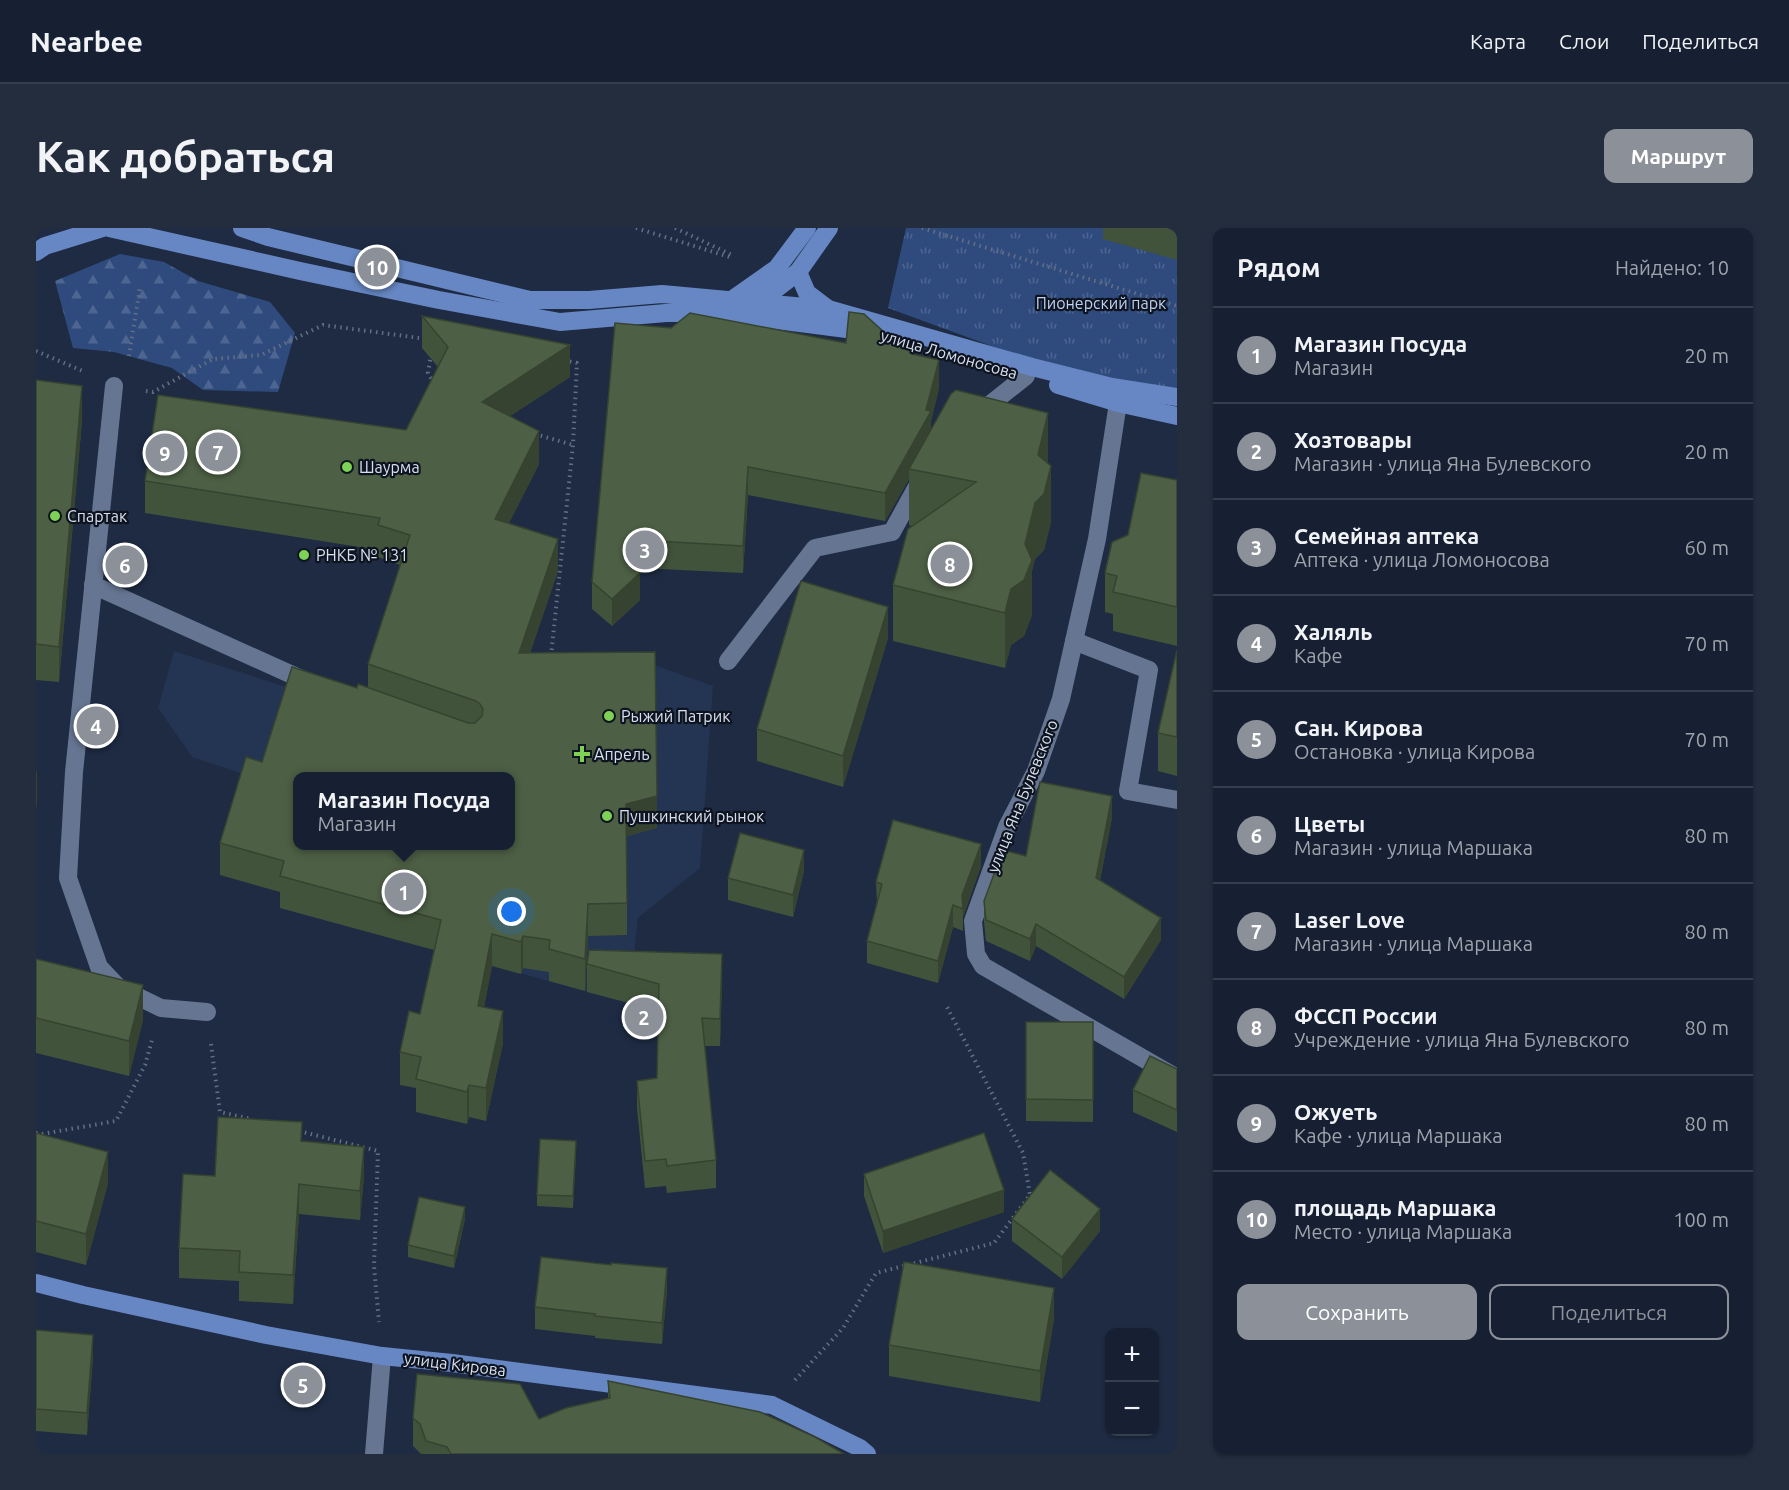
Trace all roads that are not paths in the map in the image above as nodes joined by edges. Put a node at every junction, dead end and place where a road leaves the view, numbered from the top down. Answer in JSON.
{"nodes":[{"id":1,"x":104,"y":228,"type":"edge"},
{"id":2,"x":109,"y":228,"type":"edge"},
{"id":3,"x":242,"y":228,"type":"edge"},
{"id":4,"x":807,"y":228,"type":"edge"},
{"id":5,"x":828,"y":228,"type":"edge"},
{"id":6,"x":36,"y":252,"type":"edge"},
{"id":7,"x":798,"y":272,"type":"junction"},
{"id":8,"x":723,"y":308,"type":"junction"},
{"id":9,"x":828,"y":309,"type":"junction"},
{"id":10,"x":1026,"y":376,"type":"junction"},
{"id":11,"x":114,"y":386,"type":"road end"},
{"id":12,"x":1177,"y":397,"type":"edge"},
{"id":13,"x":1118,"y":403,"type":"junction"},
{"id":14,"x":1177,"y":416,"type":"edge"},
{"id":15,"x":960,"y":428,"type":"edge"},
{"id":16,"x":931,"y":462,"type":"edge"},
{"id":17,"x":93,"y":585,"type":"junction"},
{"id":18,"x":1074,"y":641,"type":"junction"},
{"id":19,"x":728,"y":661,"type":"dead end"},
{"id":20,"x":325,"y":690,"type":"edge"},
{"id":21,"x":1177,"y":800,"type":"edge"},
{"id":22,"x":207,"y":1012,"type":"road end"},
{"id":23,"x":1177,"y":1078,"type":"edge"},
{"id":24,"x":36,"y":1283,"type":"edge"},
{"id":25,"x":382,"y":1356,"type":"junction"},
{"id":26,"x":374,"y":1454,"type":"edge"},
{"id":27,"x":867,"y":1454,"type":"edge"}],
"edges":[{"from":1,"to":6,"type":"main road"},
{"from":2,"to":8,"type":"main road"},
{"from":3,"to":8,"type":"main road"},
{"from":4,"to":8,"type":"main road"},
{"from":5,"to":7,"type":"main road"},
{"from":7,"to":8,"type":"main road"},
{"from":7,"to":9,"type":"main road"},
{"from":8,"to":9,"type":"main road"},
{"from":8,"to":10,"type":"main road","name":"улица Ломоносова"},
{"from":9,"to":12,"type":"main road"},
{"from":10,"to":13,"type":"main road","name":"улица Ломоносова"},
{"from":10,"to":15,"type":"street"},
{"from":11,"to":17,"type":"street"},
{"from":13,"to":14,"type":"main road","name":"улица Ломоносова"},
{"from":13,"to":18,"type":"street","name":"улица Яна Булевского"},
{"from":16,"to":19,"type":"street"},
{"from":17,"to":20,"type":"street"},
{"from":17,"to":22,"type":"street"},
{"from":18,"to":21,"type":"street"},
{"from":18,"to":23,"type":"street","name":"улица Яна Булевского"},
{"from":24,"to":25,"type":"main road","name":"улица Кирова"},
{"from":25,"to":26,"type":"street"},
{"from":25,"to":27,"type":"main road","name":"улица Кирова"}]}
